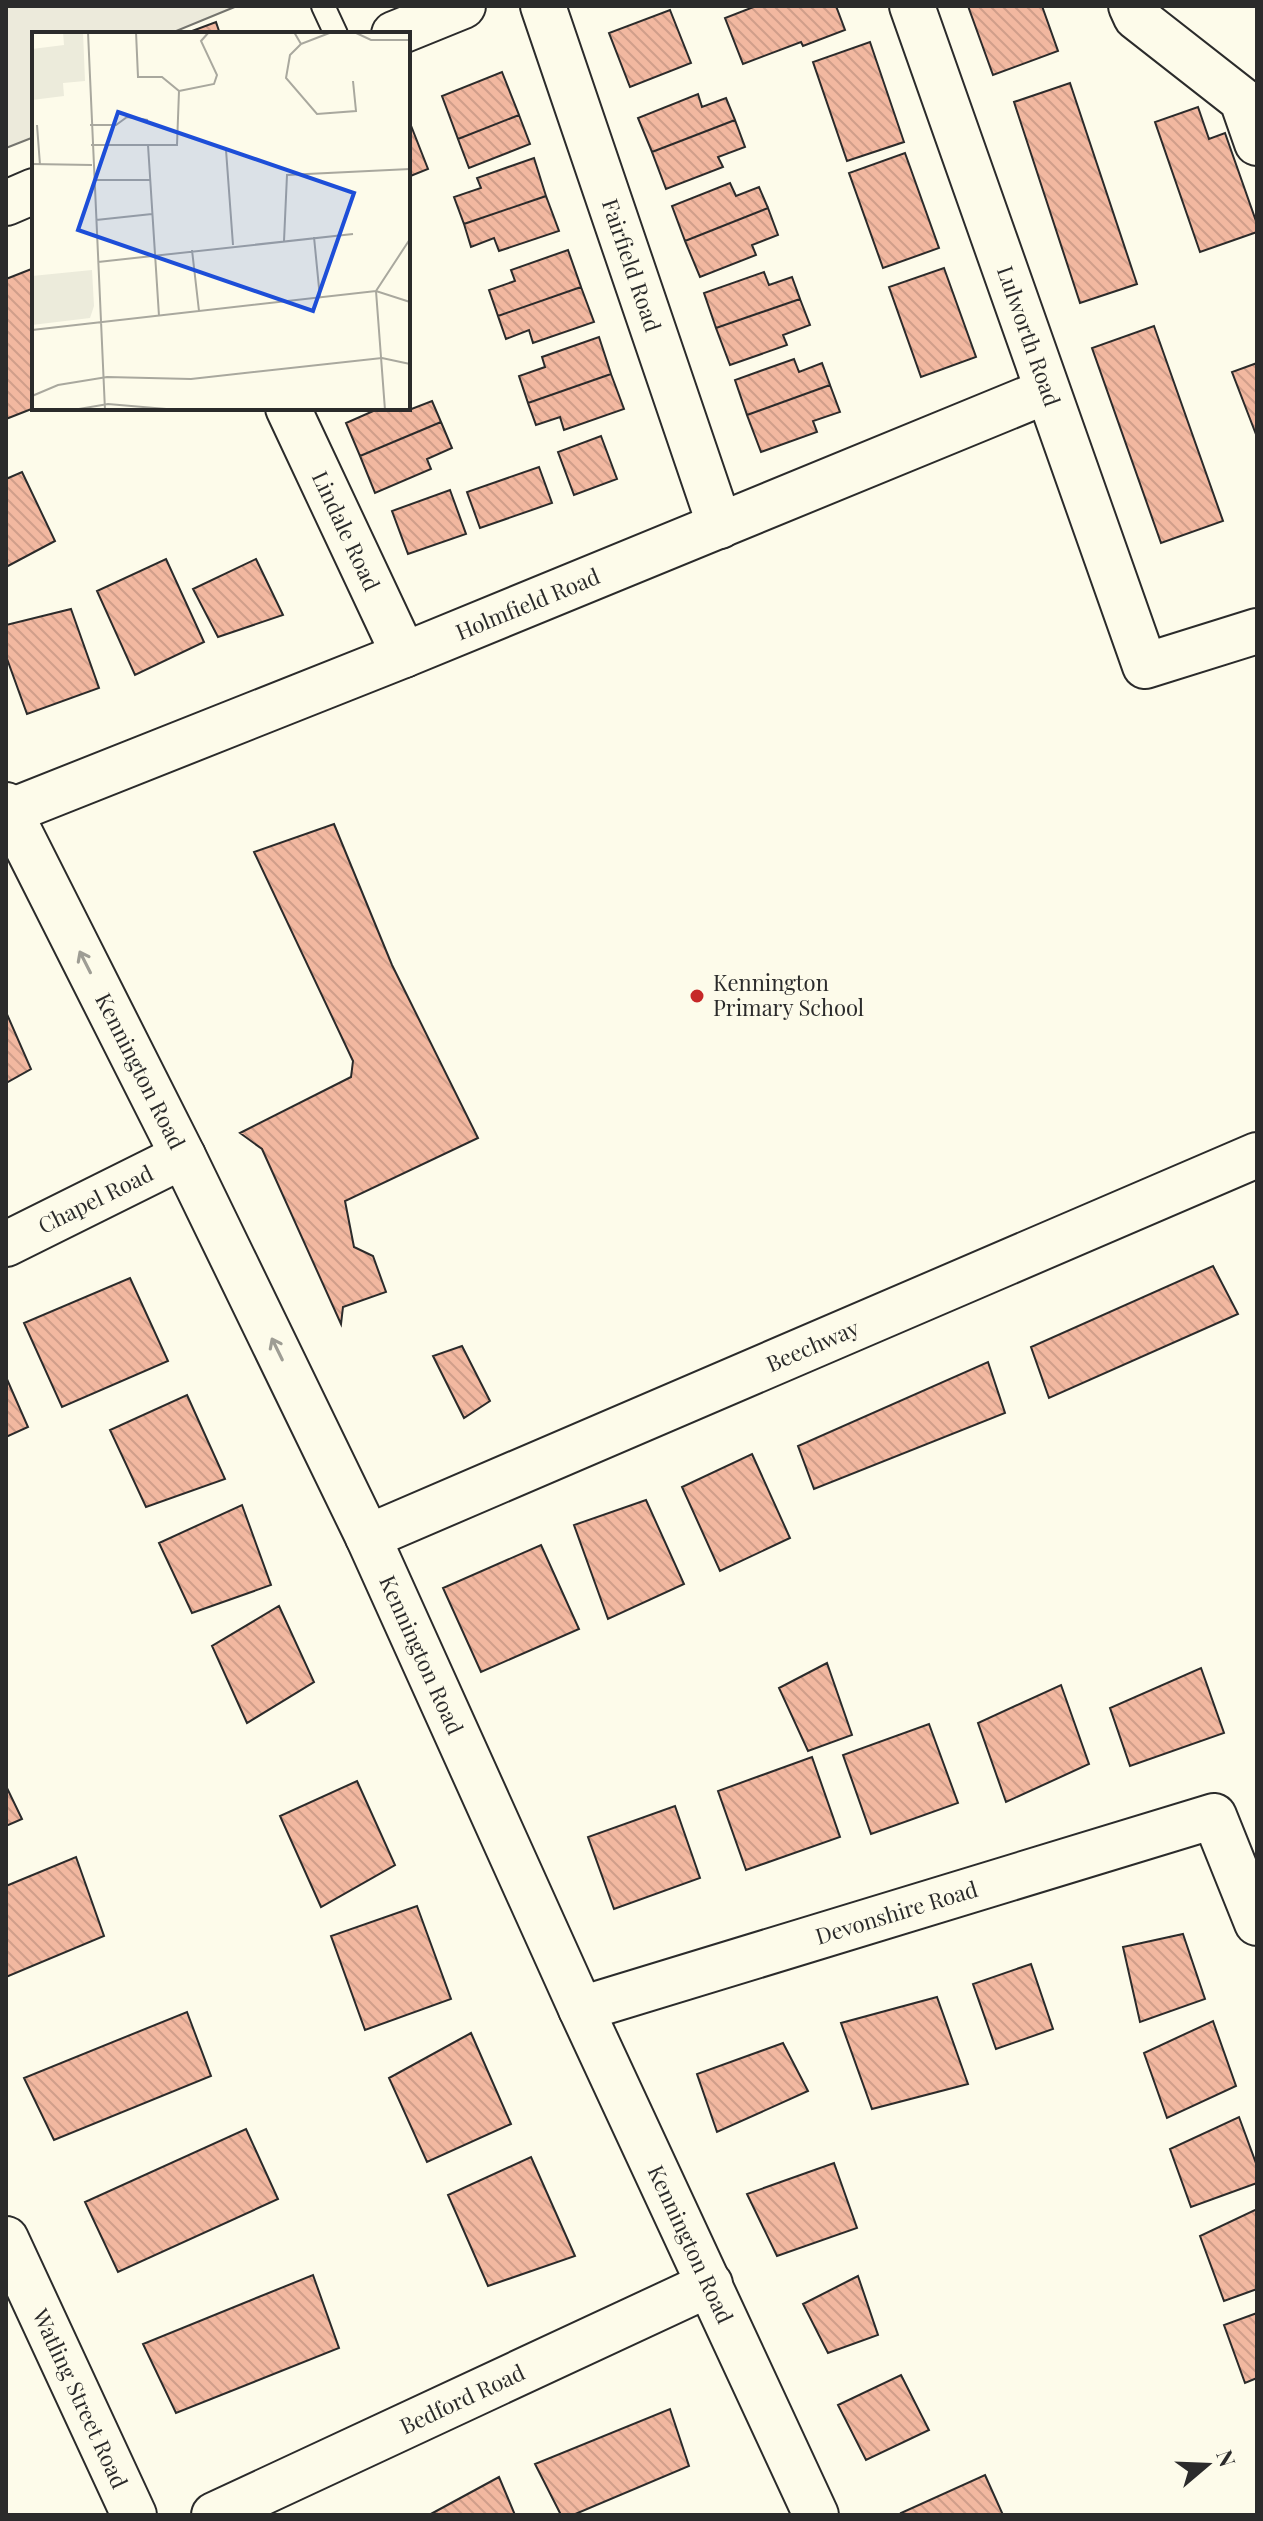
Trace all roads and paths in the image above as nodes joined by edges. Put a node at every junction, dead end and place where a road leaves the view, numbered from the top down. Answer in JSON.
{"nodes":[{"id":1,"x":323,"y":6,"type":"edge"},
{"id":2,"x":463,"y":6,"type":"edge"},
{"id":3,"x":543,"y":6,"type":"edge"},
{"id":4,"x":912,"y":6,"type":"edge"},
{"id":5,"x":1131,"y":6,"type":"edge"},
{"id":6,"x":335,"y":32,"type":"edge"},
{"id":7,"x":399,"y":32,"type":"edge"},
{"id":8,"x":1257,"y":143,"type":"edge"},
{"id":9,"x":32,"y":192,"type":"edge"},
{"id":10,"x":6,"y":203,"type":"edge"},
{"id":11,"x":1047,"y":391,"type":"junction"},
{"id":12,"x":289,"y":410,"type":"edge"},
{"id":13,"x":720,"y":526,"type":"junction"},
{"id":14,"x":1257,"y":631,"type":"edge"},
{"id":15,"x":404,"y":655,"type":"junction"},
{"id":16,"x":7,"y":810,"type":"edge"},
{"id":17,"x":1257,"y":1155,"type":"edge"},
{"id":18,"x":183,"y":1156,"type":"junction"},
{"id":19,"x":6,"y":1244,"type":"edge"},
{"id":20,"x":368,"y":1537,"type":"junction"},
{"id":21,"x":1257,"y":1923,"type":"edge"},
{"id":22,"x":581,"y":2009,"type":"junction"},
{"id":23,"x":6,"y":2239,"type":"edge"},
{"id":24,"x":710,"y":2284,"type":"junction"},
{"id":25,"x":134,"y":2515,"type":"edge"},
{"id":26,"x":214,"y":2515,"type":"edge"},
{"id":27,"x":816,"y":2515,"type":"edge"}],
"edges":[{"from":1,"to":6,"type":"lane"},
{"from":2,"to":7,"type":"street"},
{"from":3,"to":13,"type":"street","name":"Fairfield Road"},
{"from":4,"to":11,"type":"street","name":"Lulworth Road"},
{"from":5,"to":8,"type":"street"},
{"from":9,"to":10,"type":"street"},
{"from":11,"to":13,"type":"street","name":"Holmfield Road"},
{"from":11,"to":14,"type":"street","name":"Lulworth Road"},
{"from":12,"to":15,"type":"street","name":"Lindale Road"},
{"from":13,"to":15,"type":"street","name":"Holmfield Road"},
{"from":15,"to":16,"type":"street","name":"Holmfield Road"},
{"from":18,"to":16,"type":"street","name":"Kennington Road","one_way":true},
{"from":17,"to":20,"type":"street","name":"Beechway"},
{"from":18,"to":19,"type":"street","name":"Chapel Road"},
{"from":20,"to":18,"type":"street","name":"Kennington Road","one_way":true},
{"from":20,"to":22,"type":"street","name":"Kennington Road"},
{"from":21,"to":22,"type":"street","name":"Devonshire Road"},
{"from":22,"to":24,"type":"street","name":"Kennington Road"},
{"from":23,"to":25,"type":"street","name":"Watling Street Road"},
{"from":24,"to":26,"type":"street","name":"Bedford Road"},
{"from":24,"to":27,"type":"street","name":"Kennington Road"}]}
